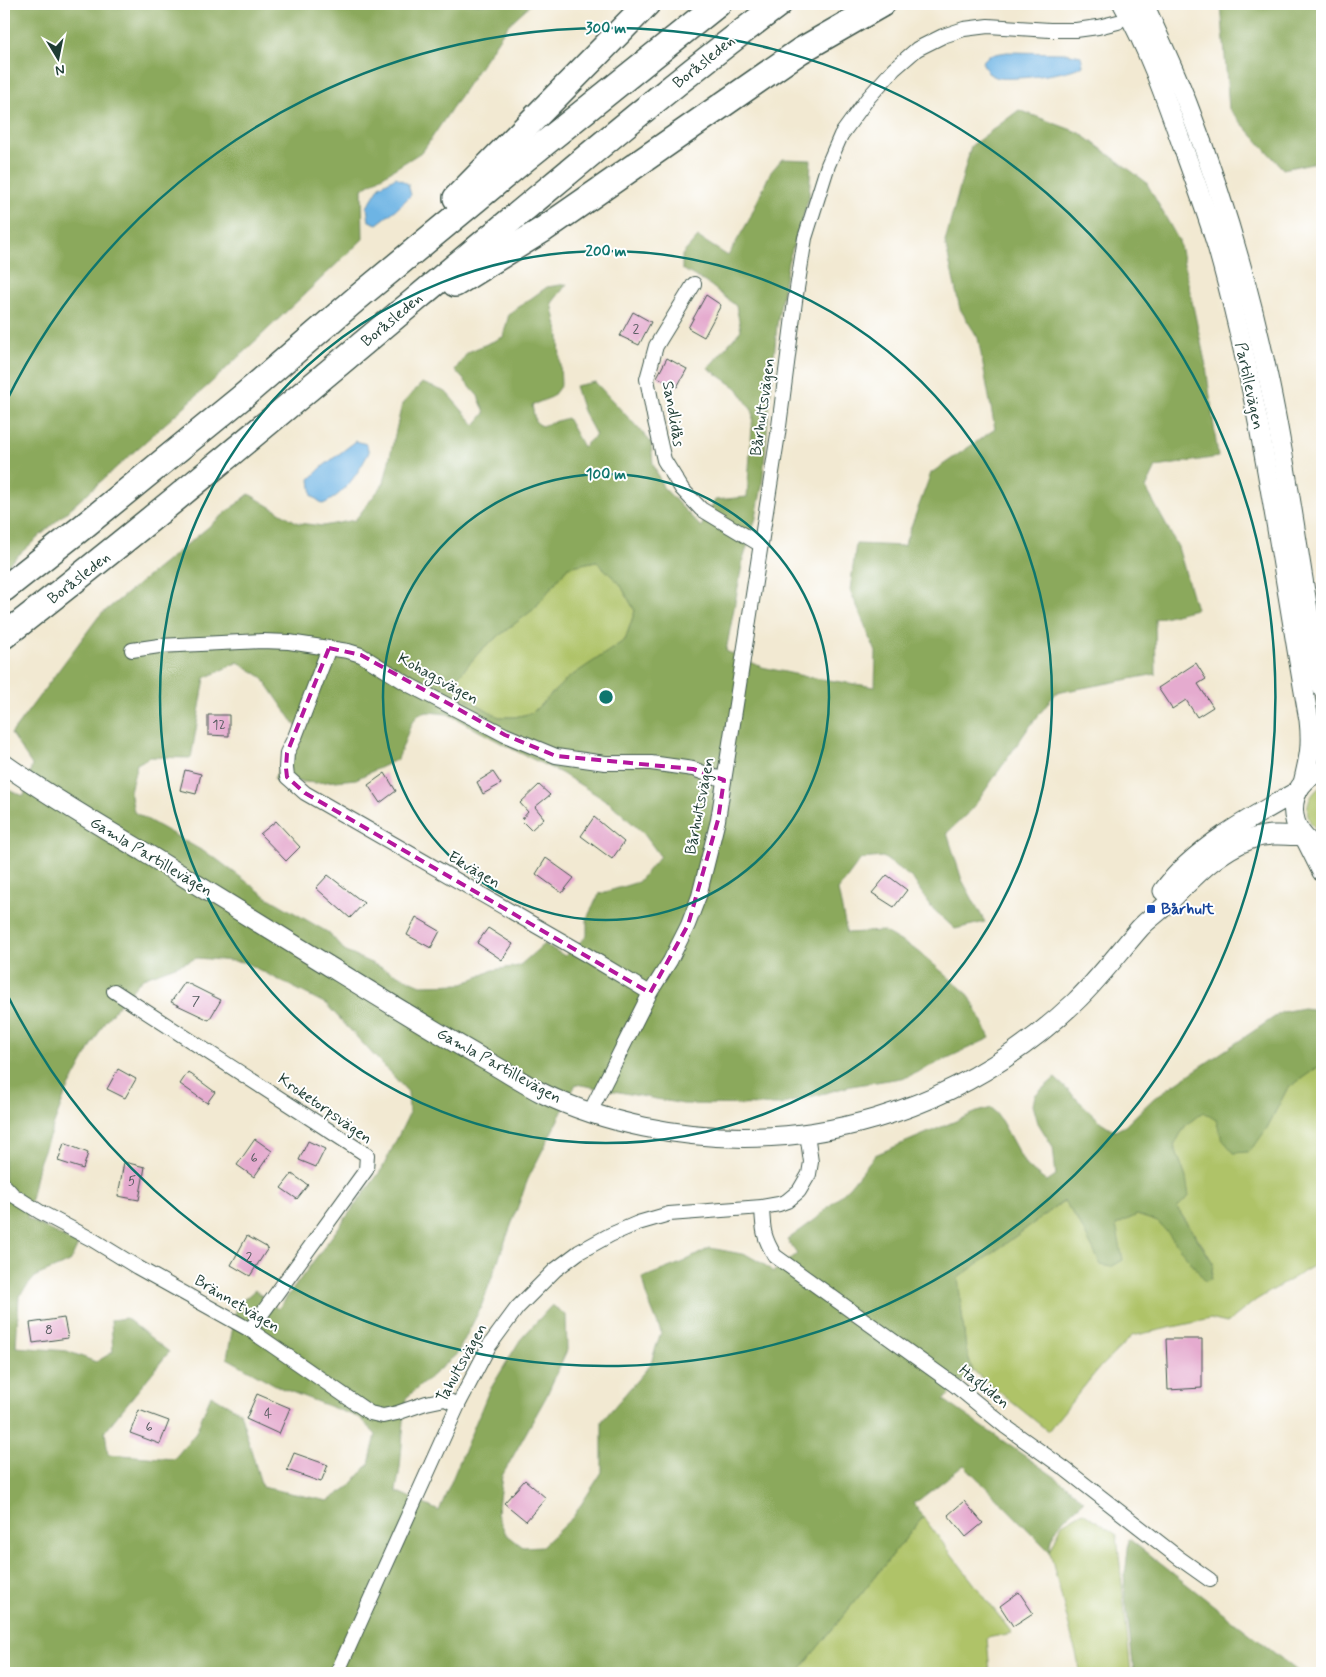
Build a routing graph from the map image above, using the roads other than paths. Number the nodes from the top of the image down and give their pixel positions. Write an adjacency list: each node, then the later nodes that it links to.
1 (647, 4): 8 (highway)
2 (718, 4): 8 (highway)
3 (779, 4): 9 (highway, Boråsleden)
4 (882, 4): 9 (highway)
5 (1144, 4): 15 (street, Partillevägen)
6 (1121, 13): 10 (street, Bårhultsvägen); 19 (street, Partillevägen)
7 (694, 284): 10 (street, Sandlidås)
8 (356, 299): 11 (highway)
9 (378, 331): 12 (highway, Boråsleden)
10 (761, 545): 18 (street, Bårhultsvägen)
11 (4, 589)
12 (4, 636)
13 (329, 648): 14 (street, Kohagsvägen); 18 (street, Kohagsvägen); 24 (street, Ekvägen)
14 (132, 650)
15 (1322, 688)
16 (4, 764): 25 (street, Gamla Partillevägen)
17 (1322, 771): 19 (street, Gamla Partillevägen)
18 (724, 780): 24 (street, Bårhultsvägen)
19 (1300, 787): 20 (street, Partillevägen); 22 (street, Gamla Partillevägen)
20 (1310, 842): 21 (street); 22 (street, Gamla Partillevägen)
21 (1322, 872)
22 (1143, 925): 26 (street, Gamla Partillevägen)
23 (114, 991): 29 (street, Kroketorpsvägen)
24 (650, 994): 25 (street)
25 (590, 1112): 26 (street, Gamla Partillevägen)
26 (807, 1133): 28 (street, Tahultsvägen)
27 (4, 1185): 29 (street, Brännetvägen)
28 (762, 1207): 30 (street, Tahultsvägen); 31 (street, Hagliden)
29 (250, 1330): 30 (street, Brännetvägen)
30 (458, 1405): 32 (street, Tahultsvägen)
31 (1210, 1580)
32 (337, 1673)

